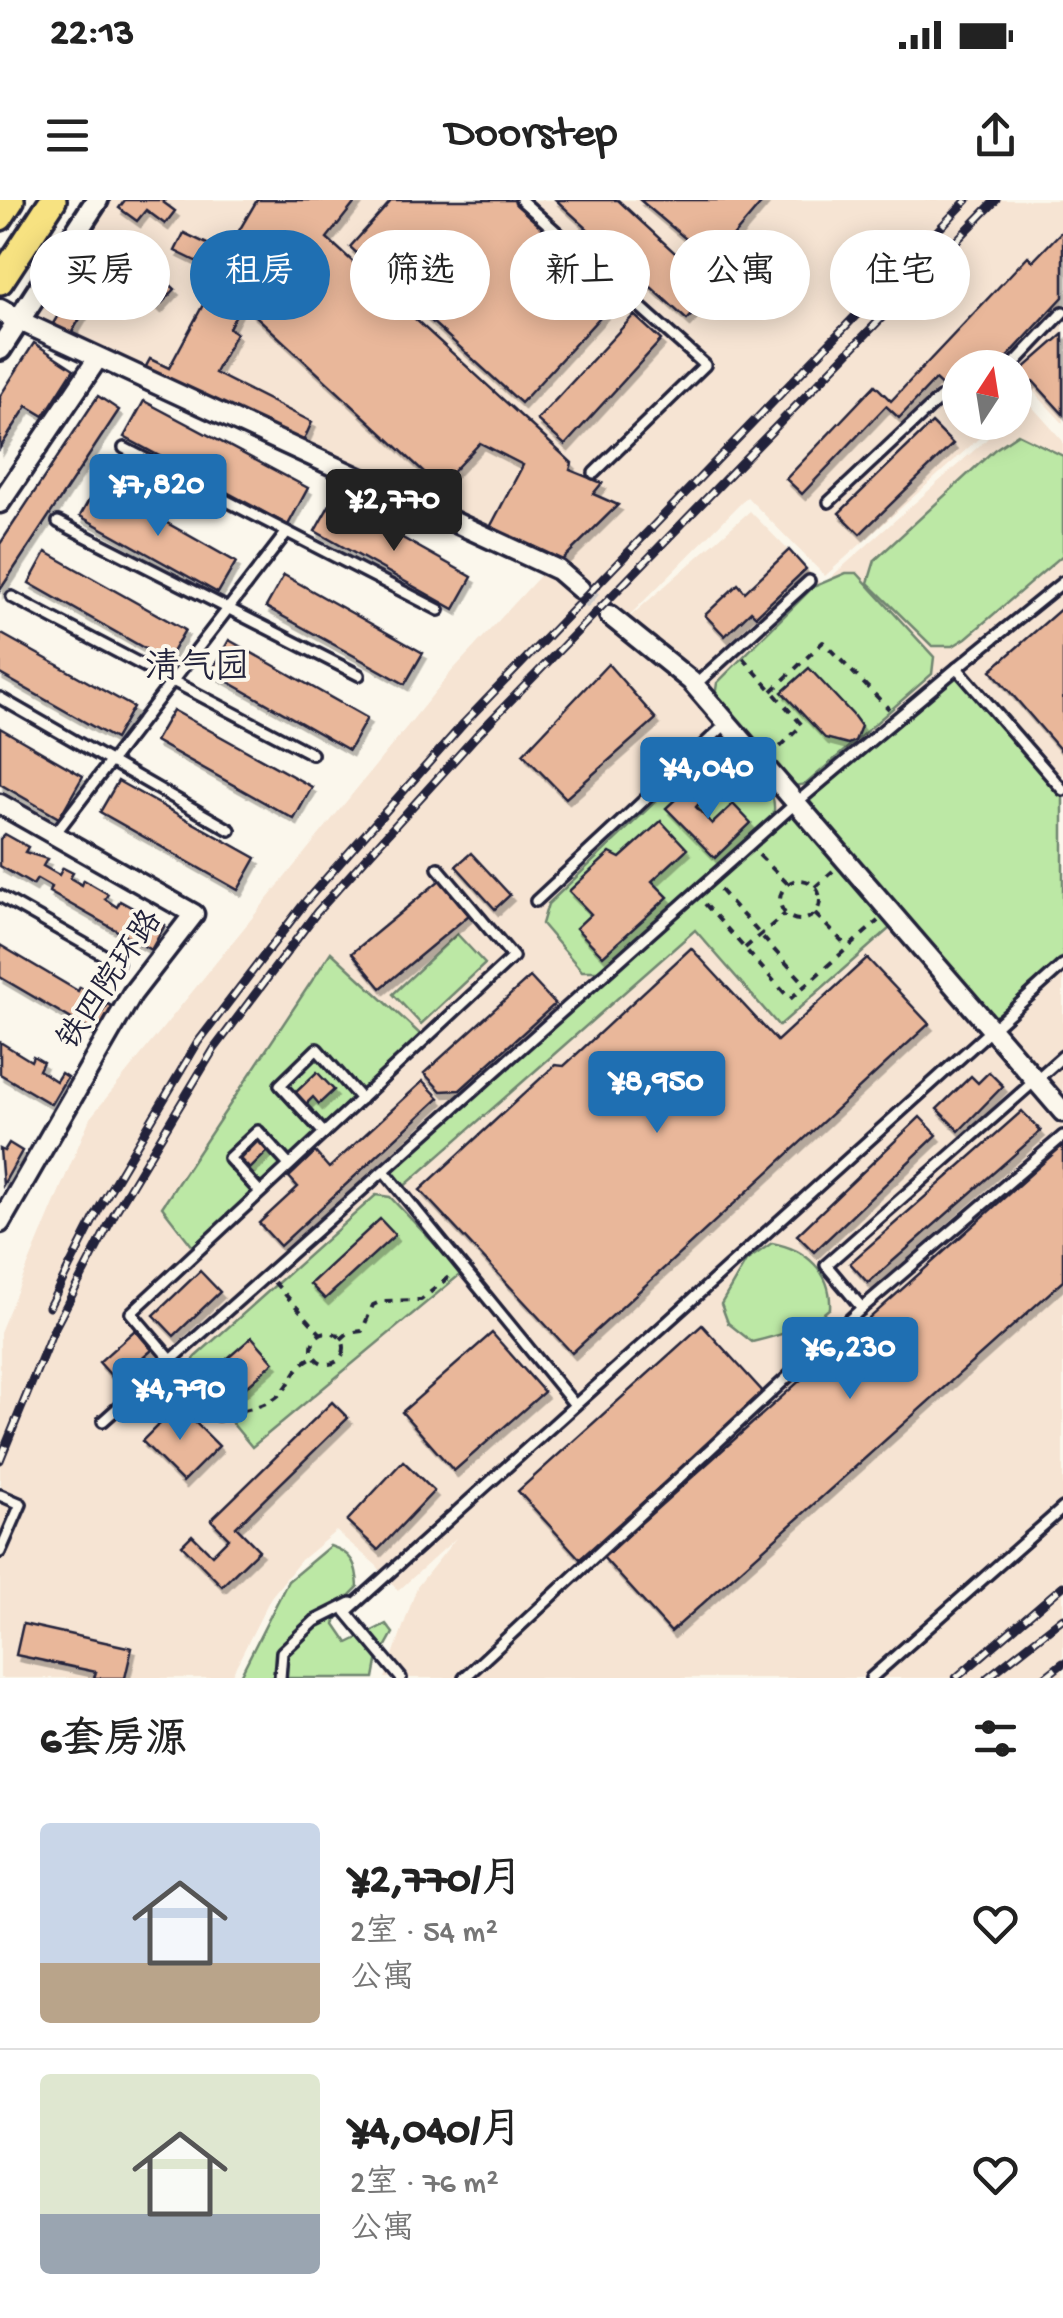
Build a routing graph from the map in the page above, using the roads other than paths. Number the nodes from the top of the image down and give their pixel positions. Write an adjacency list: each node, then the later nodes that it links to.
1 (11, 200): 5 (main road)
2 (54, 200): 6 (main road)
3 (97, 200): 8 (street)
4 (522, 200): 14 (lane)
5 (0, 217)
6 (0, 281)
7 (1063, 312): 10 (lane)
8 (9, 315): 9 (street); 11 (street)
9 (0, 349)
10 (1027, 350)
11 (98, 358): 16 (street); 21 (street)
12 (942, 400): 15 (lane)
13 (124, 448): 18 (lane)
14 (594, 473)
15 (829, 502)
16 (0, 504)
17 (58, 522): 23 (lane)
18 (287, 532): 23 (lane); 24 (lane)
19 (809, 581): 29 (lane)
20 (1063, 582): 26 (lane)
21 (580, 589)
22 (12, 597): 28 (lane)
23 (228, 609): 27 (lane); 28 (lane)
24 (439, 610)
25 (610, 614): 29 (street)
26 (957, 668): 34 (lane); 35 (lane)
27 (360, 675)
28 (172, 681): 32 (lane); 33 (lane)
29 (694, 686): 31 (street)
30 (0, 698): 33 (lane)
31 (726, 723): 35 (street); 41 (lane)
32 (312, 754)
33 (110, 761): 37 (lane); 38 (lane)
34 (1063, 790)
35 (796, 802): 44 (street); 52 (lane)
36 (0, 804): 38 (street, 铁四院环路)
37 (230, 830)
38 (54, 835): 54 (street, 铁四院环路)
39 (438, 868): 47 (lane)
40 (0, 896): 42 (lane)
41 (536, 901)
42 (118, 963)
43 (1063, 965): 44 (lane)
44 (992, 1030): 46 (street); 57 (lane)
45 (1063, 1056): 46 (lane)
46 (1036, 1081): 48 (street); 55 (lane)
47 (361, 1098): 49 (lane); 49 (lane)
48 (1063, 1112)
49 (324, 1133): 51 (lane)
50 (1063, 1136): 55 (lane)
51 (289, 1165): 53 (lane); 53 (lane)
52 (384, 1171): 56 (lane); 57 (lane)
53 (260, 1192): 56 (lane)
54 (0, 1223)
55 (862, 1308): 66 (lane)
56 (173, 1359): 58 (lane); 59 (lane)
57 (575, 1405): 63 (lane)
58 (218, 1415)
59 (103, 1421)
60 (0, 1496): 62 (lane)
61 (1063, 1508): 67 (lane)
62 (0, 1552)
63 (363, 1597): 64 (lane); 65 (lane)
64 (283, 1678)
65 (401, 1678)
66 (464, 1678)
67 (871, 1678)

